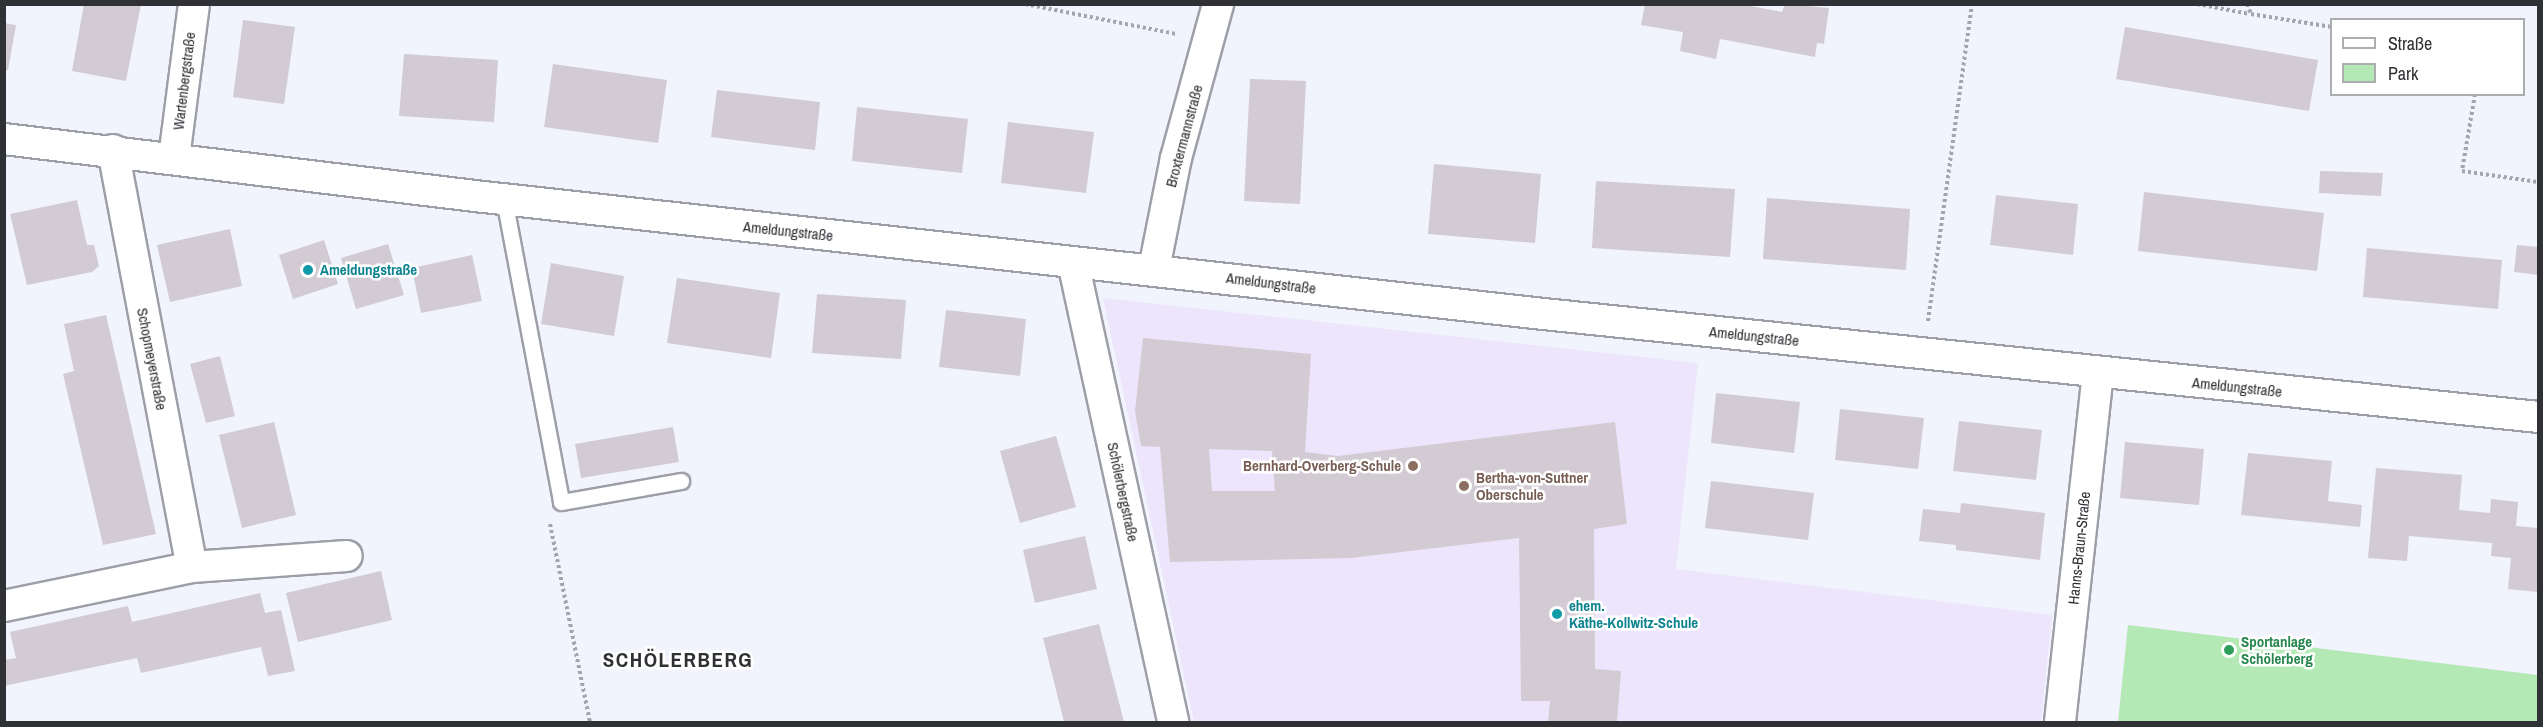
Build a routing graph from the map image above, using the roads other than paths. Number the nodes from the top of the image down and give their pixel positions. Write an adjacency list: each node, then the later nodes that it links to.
1 (194, 4): 5 (street, Wartenbergstraße)
2 (1218, 4): 8 (street, Broxtermannstraße)
3 (4, 139): 4 (street, Ameldungstraße)
4 (113, 150): 5 (street, Ameldungstraße); 13 (street, Schopmeyerstraße)
5 (174, 158): 6 (street, Ameldungstraße)
6 (504, 199): 7 (street, Ameldungstraße); 11 (lane)
7 (1073, 262): 8 (street, Ameldungstraße); 15 (street, Schölerbergstraße)
8 (1154, 269): 9 (street, Ameldungstraße)
9 (2098, 374): 10 (street, Ameldungstraße); 16 (street, Hanns-Braun-Straße)
10 (2538, 417)
11 (681, 481)
12 (347, 556): 13 (street)
13 (192, 567): 14 (street)
14 (4, 606)
15 (1173, 723)
16 (2060, 723)

